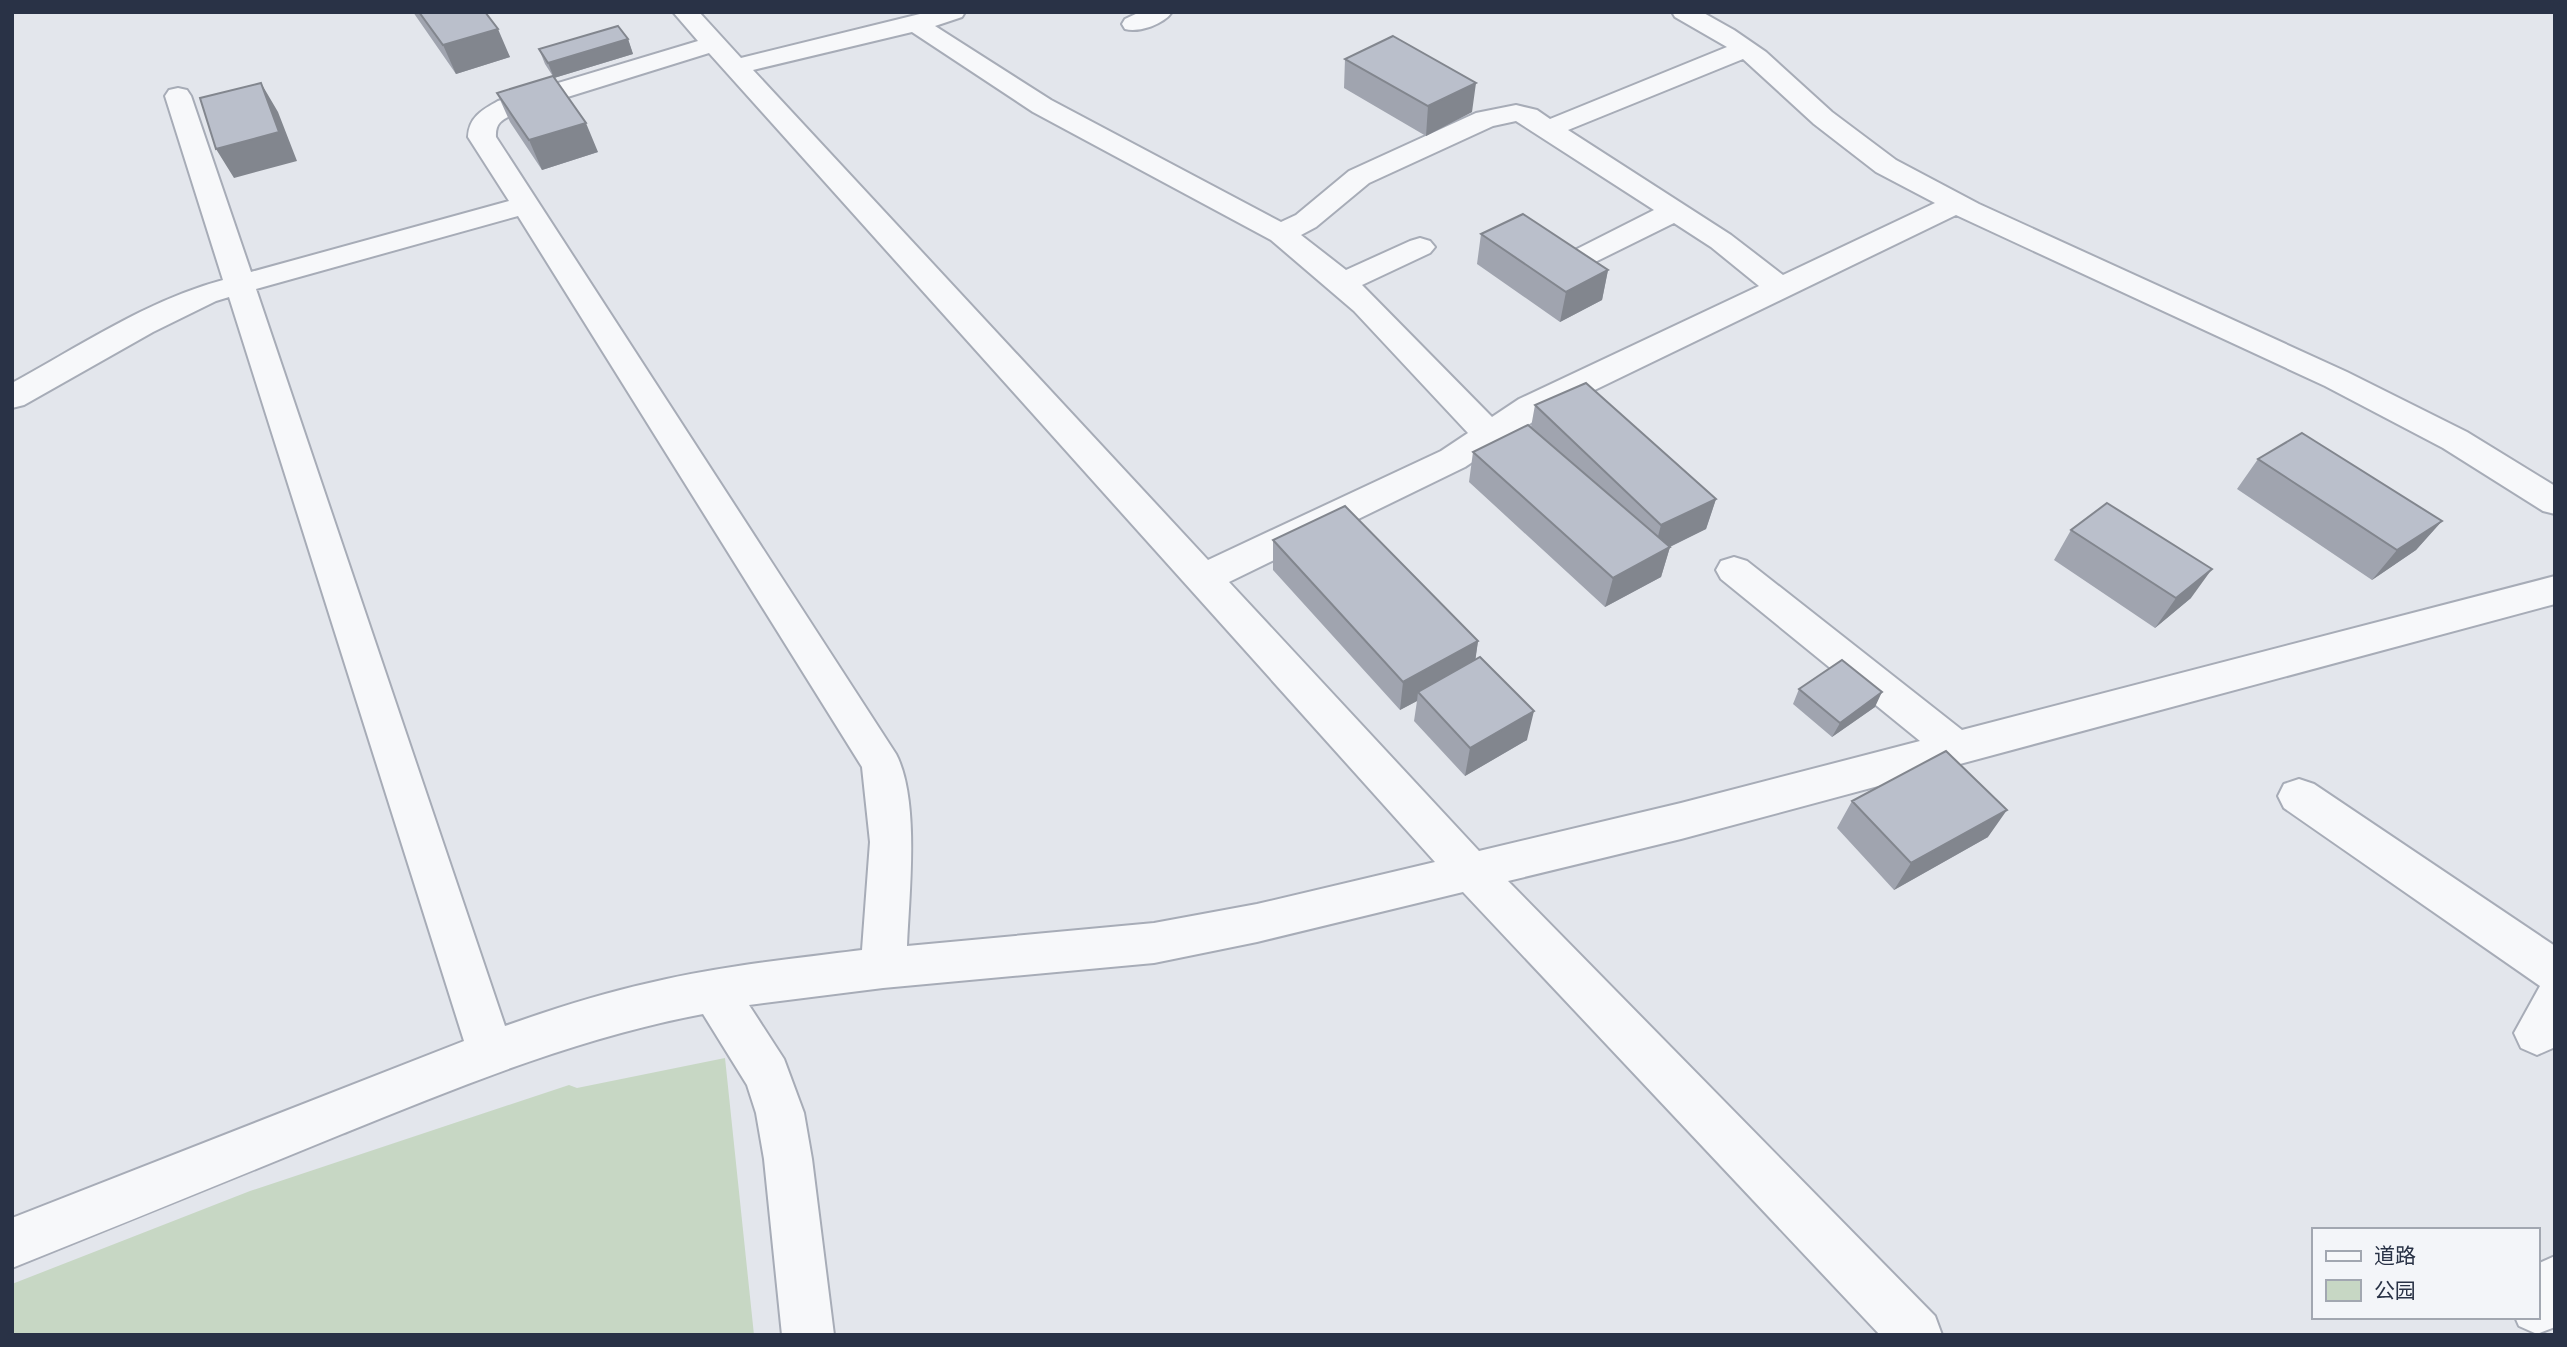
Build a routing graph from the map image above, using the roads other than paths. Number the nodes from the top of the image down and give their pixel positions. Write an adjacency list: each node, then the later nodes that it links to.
1 (685, 12): 8 (street)
2 (953, 12): 5 (street)
3 (1160, 12): 6 (street)
4 (1684, 12): 7 (street)
5 (916, 24): 8 (street); 14 (street)
6 (1134, 24)
7 (1745, 49): 10 (street); 11 (street)
8 (724, 56): 12 (street); 24 (street)
9 (178, 96): 18 (street)
10 (1548, 130): 13 (street); 14 (street)
11 (1956, 204): 19 (street); 22 (street)
12 (527, 205): 18 (street); 29 (street)
13 (1675, 211): 16 (street); 19 (street)
14 (1281, 234): 17 (street)
15 (1420, 247): 17 (street)
16 (1579, 259)
17 (1343, 283): 21 (street)
18 (240, 284): 20 (street); 32 (street)
19 (1780, 288): 21 (street)
20 (12, 397)
21 (1490, 436): 24 (street)
22 (2555, 502)
23 (1734, 570): 26 (street)
24 (1202, 579): 28 (street)
25 (2555, 590): 26 (street)
26 (1956, 748): 28 (street)
27 (2299, 796): 30 (street)
28 (1472, 873): 29 (street); 38 (street)
29 (883, 968): 31 (street)
30 (2555, 971)
31 (714, 991): 32 (street); 37 (street)
32 (491, 1053): 33 (street)
33 (12, 1243)
34 (2555, 1282): 35 (street)
35 (2539, 1305)
36 (2530, 1319): 39 (street)
37 (807, 1335)
38 (1916, 1335)
39 (2519, 1335)

